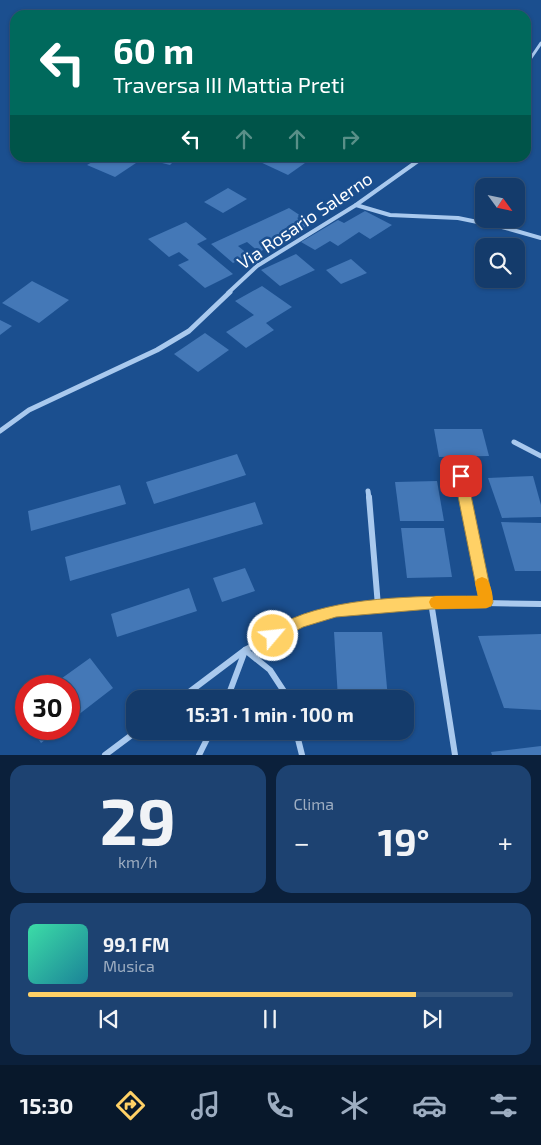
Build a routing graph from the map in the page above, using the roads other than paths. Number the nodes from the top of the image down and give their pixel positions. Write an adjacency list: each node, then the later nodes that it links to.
1 (541, 43): 2 (street)
2 (531, 58)
3 (416, 162): 4 (street, Via Rosario Salerno)
4 (356, 205): 5 (street); 6 (street, Via Rosario Salerno)
5 (541, 238)
6 (0, 431)
7 (514, 442): 8 (street)
8 (541, 456)
9 (461, 476): 12 (street)
10 (368, 491): 14 (street)
11 (431, 602): 12 (street); 14 (street); 25 (street)
12 (486, 602): 13 (street)
13 (541, 604)
14 (378, 606): 15 (street)
15 (245, 650): 16 (street); 17 (street); 18 (street)
16 (192, 690)
17 (230, 690)
18 (284, 690)
19 (126, 739): 22 (street)
20 (206, 740): 23 (street)
21 (298, 740): 24 (street)
22 (105, 755)
23 (199, 755)
24 (302, 755)
25 (455, 755)

